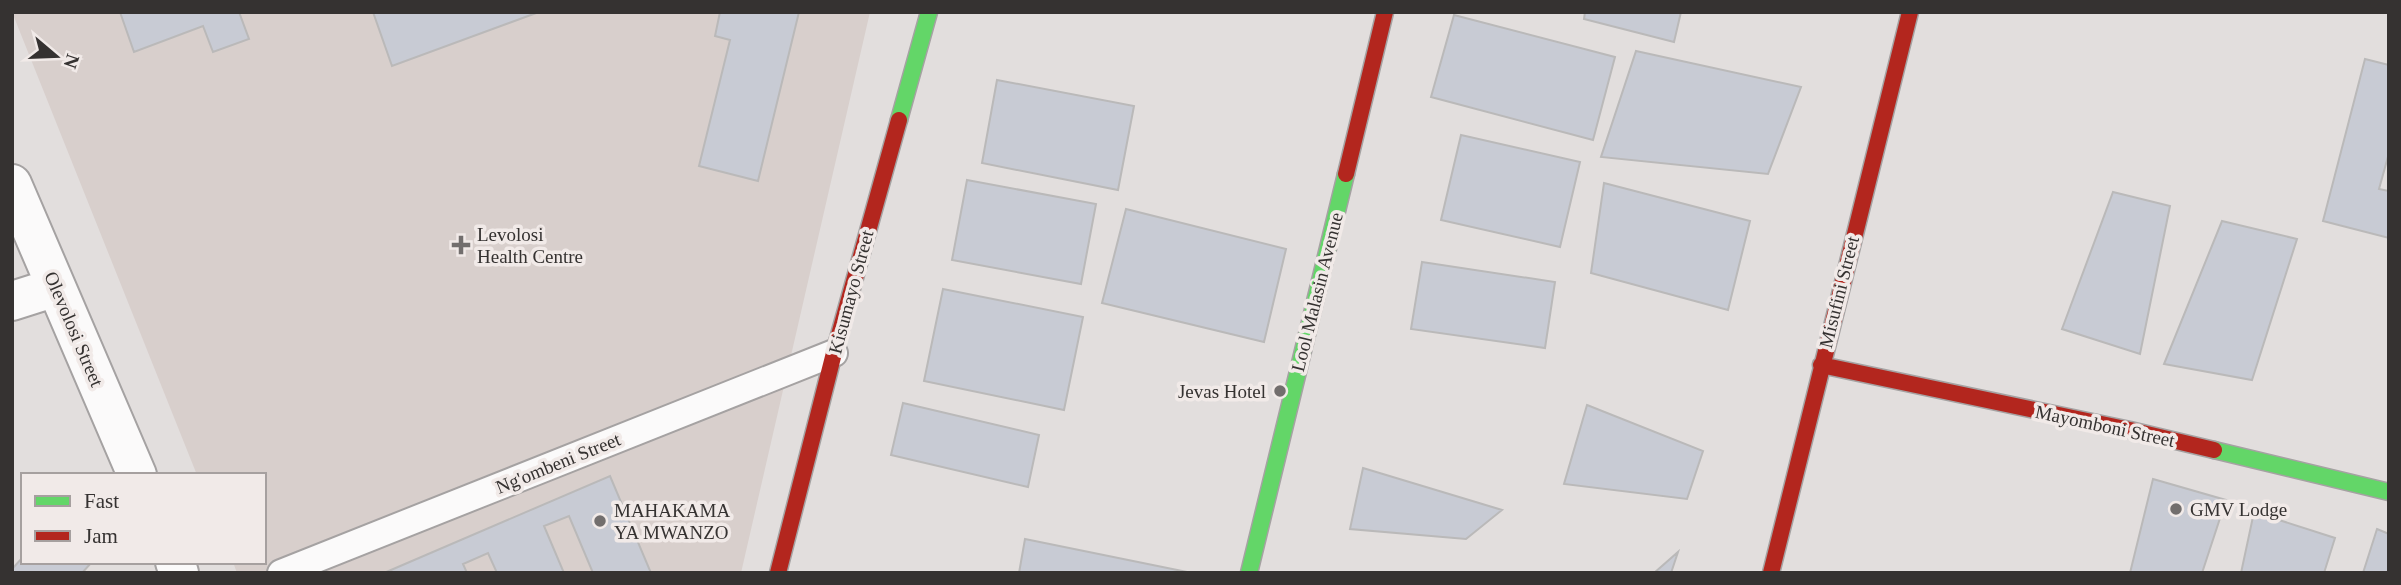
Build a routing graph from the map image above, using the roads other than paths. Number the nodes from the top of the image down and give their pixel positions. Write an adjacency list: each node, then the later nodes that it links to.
1 (929, 12): 7 (street, Kisumayo Street)
2 (1385, 12): 13 (street, Lool Malasin Avenue)
3 (1910, 12): 8 (street, Misufini Street)
4 (12, 184): 5 (street, Olevolosi Street)
5 (56, 287): 6 (street); 9 (street, Olevolosi Street)
6 (12, 301)
7 (834, 353): 11 (lane, Ng'ombeni Street); 12 (street, Kisumayo Street)
8 (1821, 365): 10 (street, Mayomboni Street); 14 (street, Misufini Street)
9 (136, 473)
10 (2389, 492)
11 (281, 573)
12 (778, 573)
13 (1249, 573)
14 (1770, 573)

